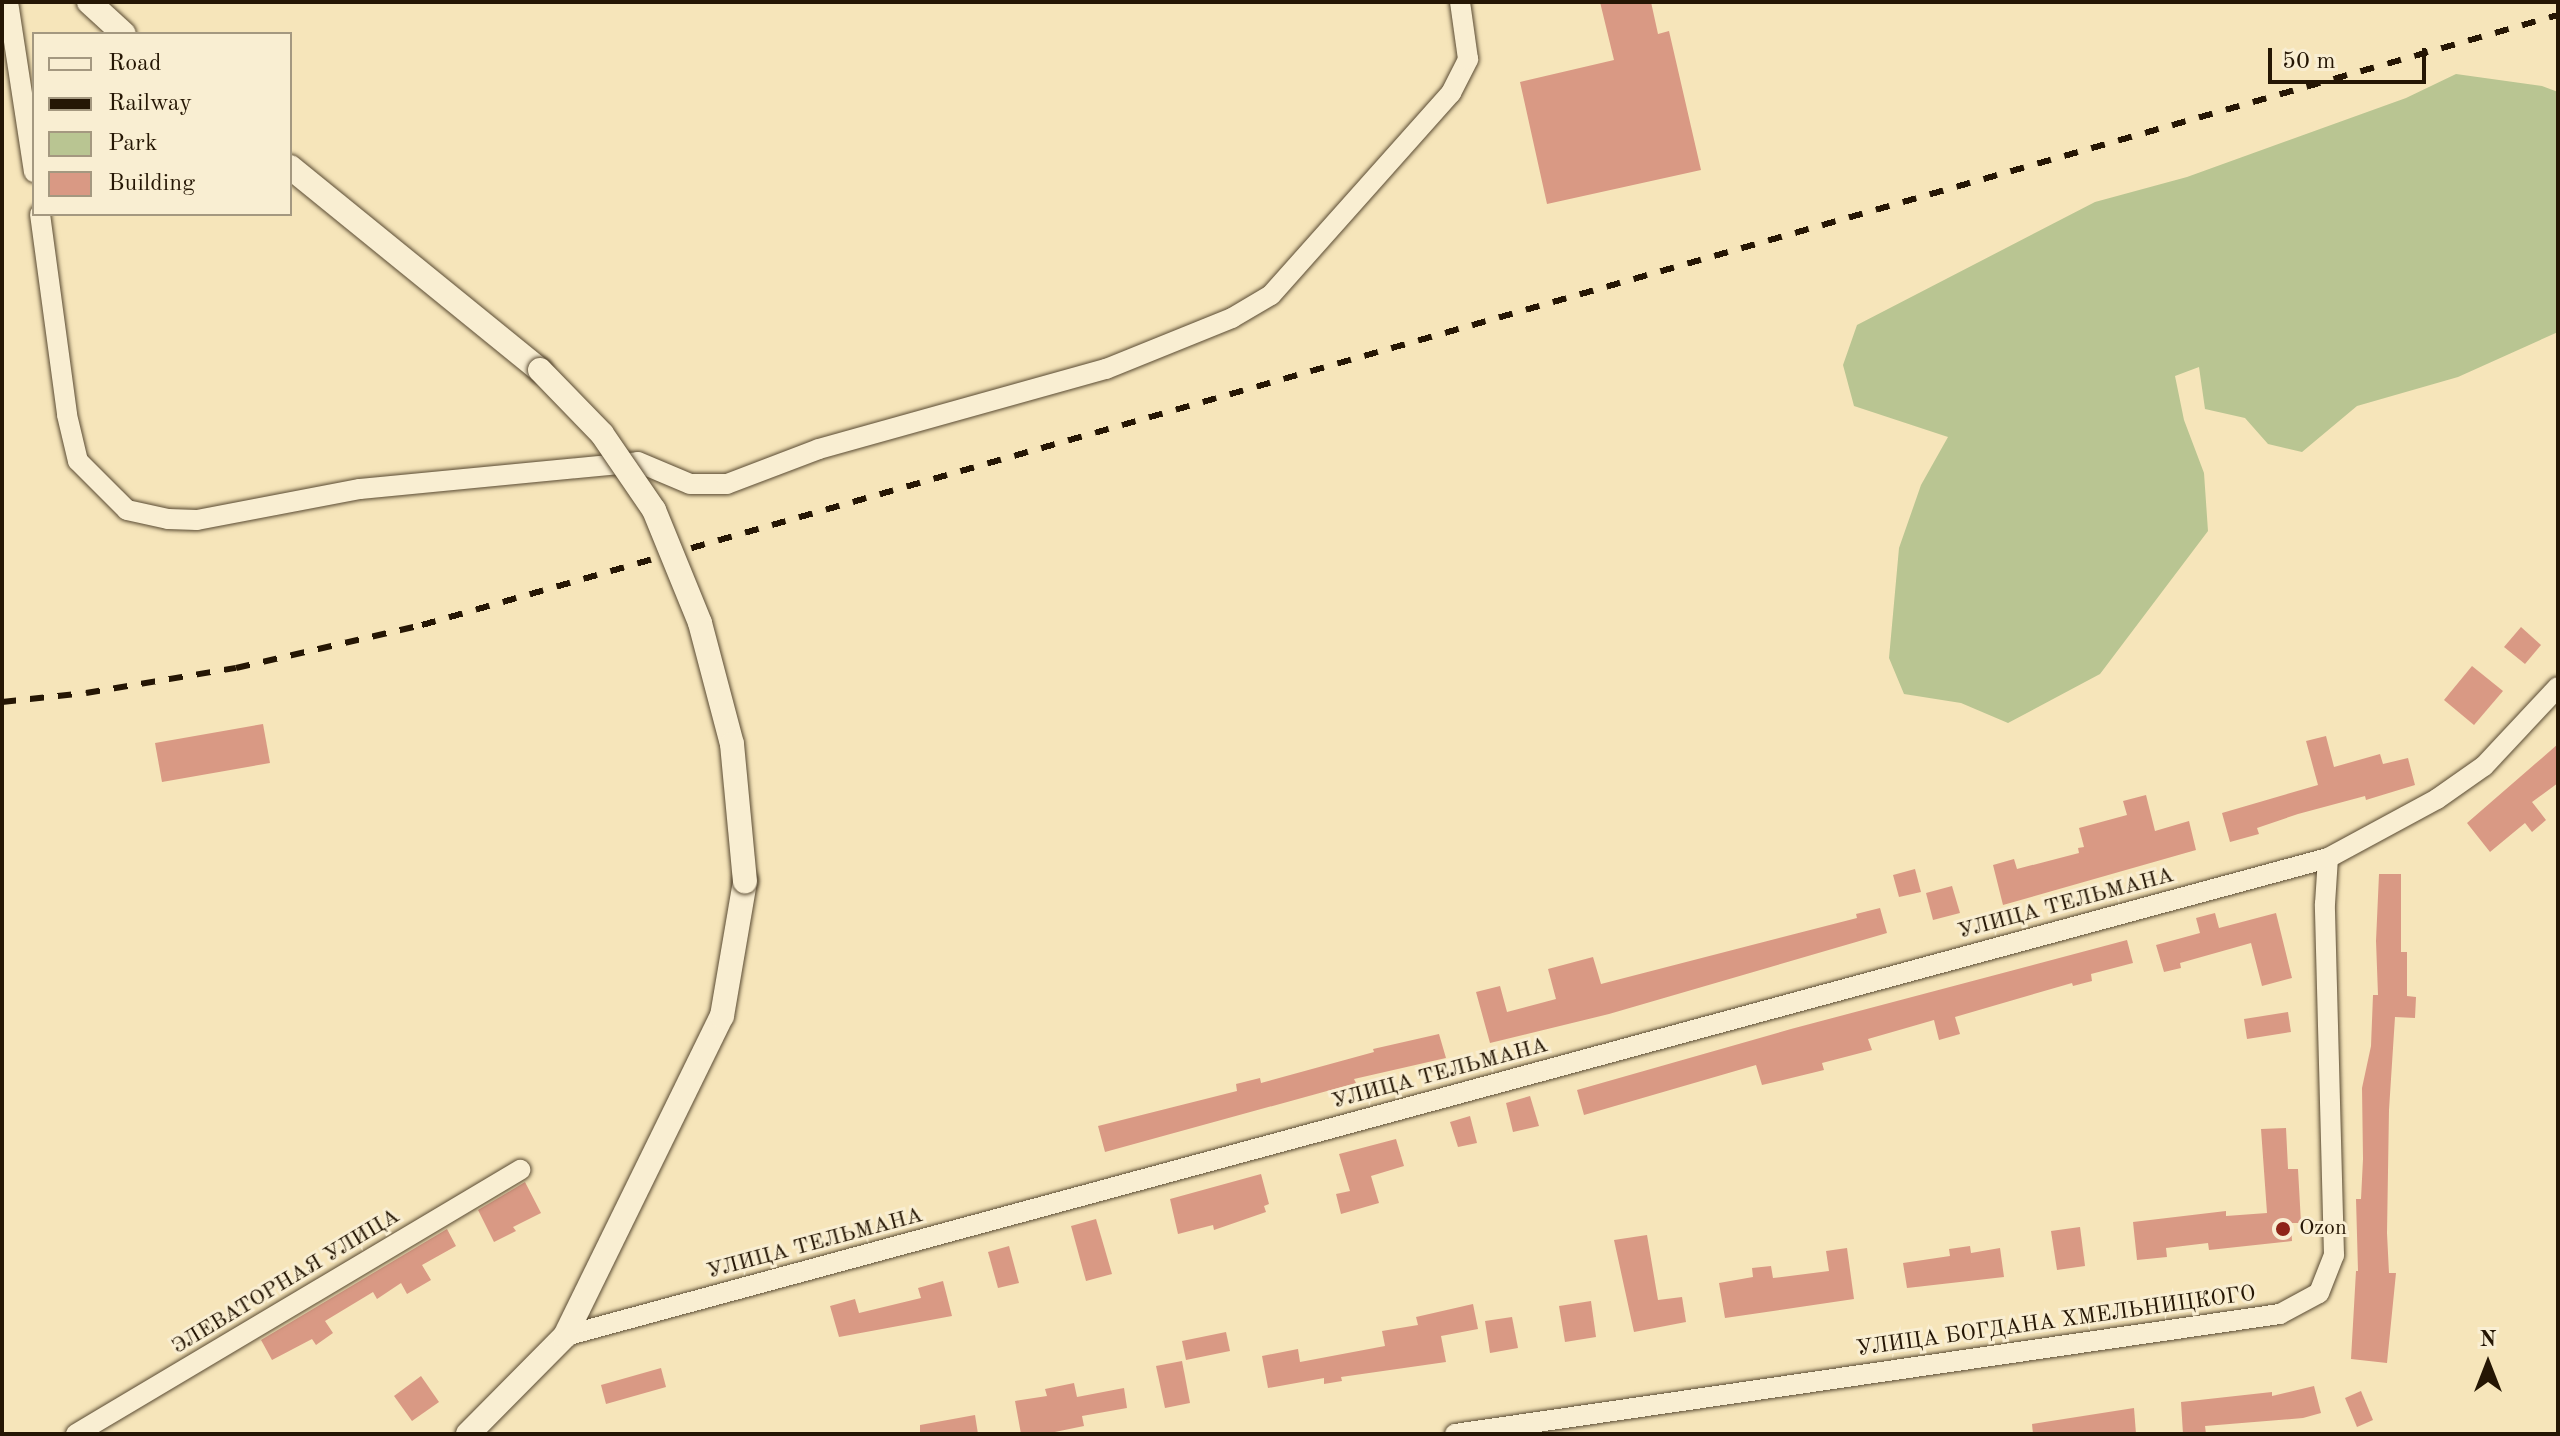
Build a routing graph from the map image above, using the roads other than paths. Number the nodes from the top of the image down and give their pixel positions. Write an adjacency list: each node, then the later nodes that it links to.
1 (8, 2): 5 (street)
2 (89, 2): 4 (street)
3 (1460, 2): 7 (street)
4 (122, 32)
5 (32, 159)
6 (292, 169): 11 (street, bridge)
7 (40, 216)
8 (2558, 687): 9 (street)
9 (2328, 858): 11 (street, УЛИЦА ТЕЛЬМАНА); 14 (street, УЛИЦА БОГДАНА ХМЕЛЬНИЦКОГО)
10 (520, 1170): 12 (street, ЭЛЕВАТОРНАЯ УЛИЦА)
11 (565, 1336): 13 (street)
12 (76, 1434)
13 (468, 1434)
14 (1455, 1434)

